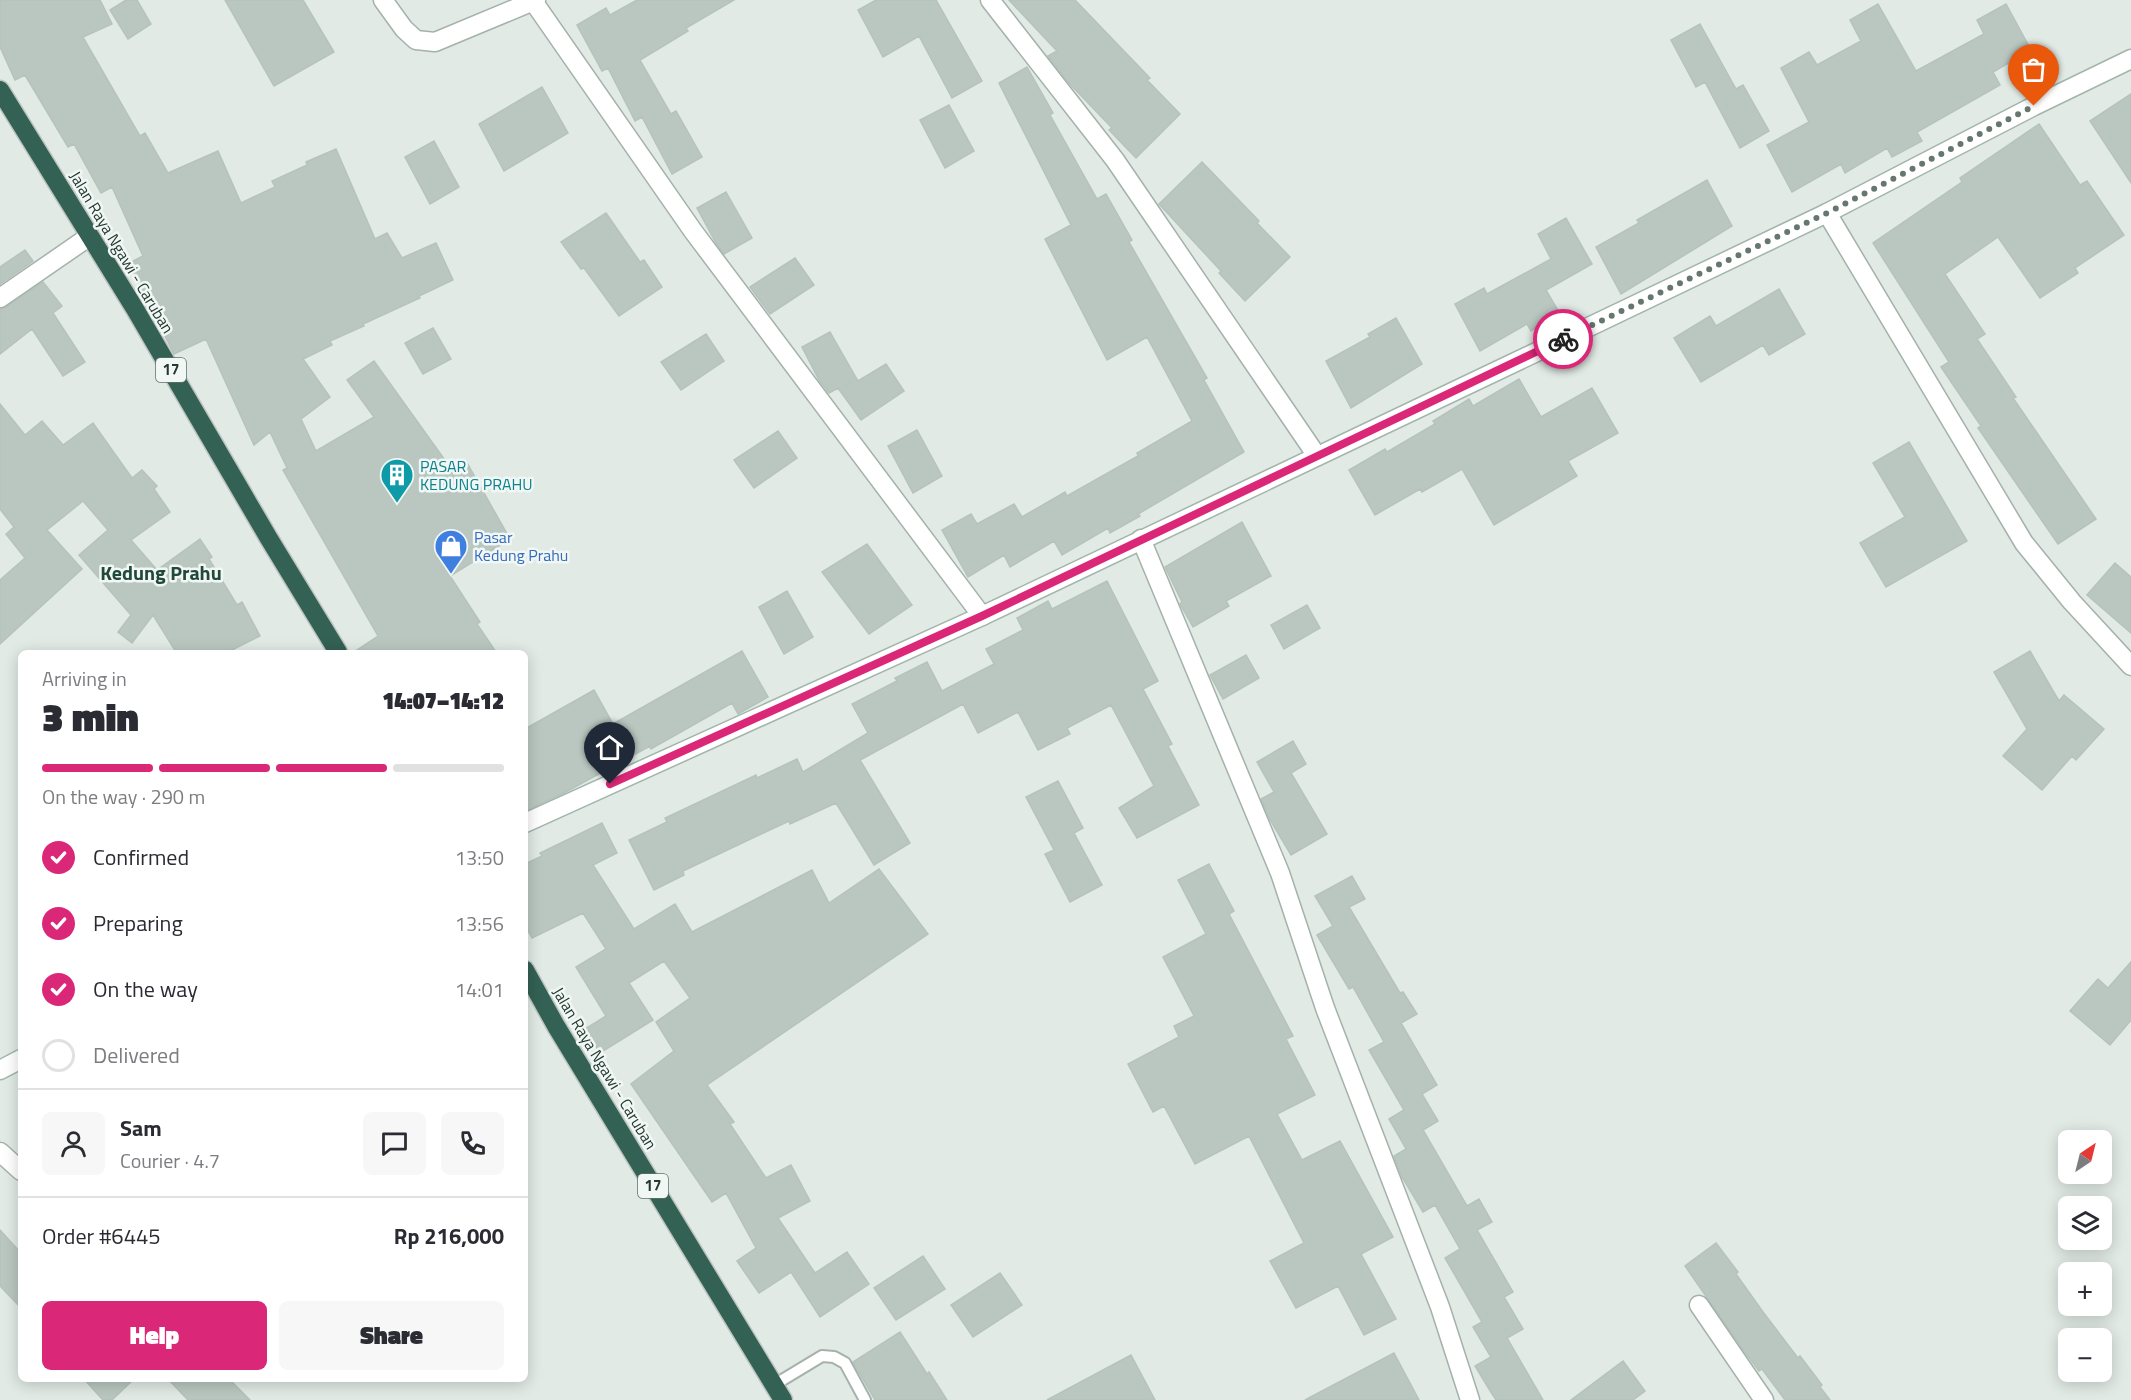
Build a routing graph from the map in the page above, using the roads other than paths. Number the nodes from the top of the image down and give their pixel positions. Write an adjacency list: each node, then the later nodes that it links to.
1 (383, 0): 3 (street)
2 (990, 0): 9 (street)
3 (535, 1): 11 (street)
4 (2131, 59): 6 (street)
5 (0, 90): 7 (highway, Jalan Raya Ngawi - Caruban / 17)
6 (1827, 213): 9 (street); 13 (street)
7 (90, 236): 8 (street); 12 (highway, Jalan Raya Ngawi - Caruban / 17)
8 (0, 298)
9 (1317, 456): 10 (street)
10 (1142, 539): 11 (street); 23 (street)
11 (982, 616): 14 (street)
12 (337, 650)
13 (2131, 666)
14 (528, 823)
15 (528, 975): 21 (highway, Jalan Raya Ngawi - Caruban / 17)
16 (18, 1061): 17 (street)
17 (0, 1070)
18 (0, 1152): 19 (street)
19 (18, 1168)
20 (1699, 1305): 24 (street)
21 (778, 1392): 22 (lane)
22 (865, 1400)
23 (1470, 1400)
24 (1764, 1400)

